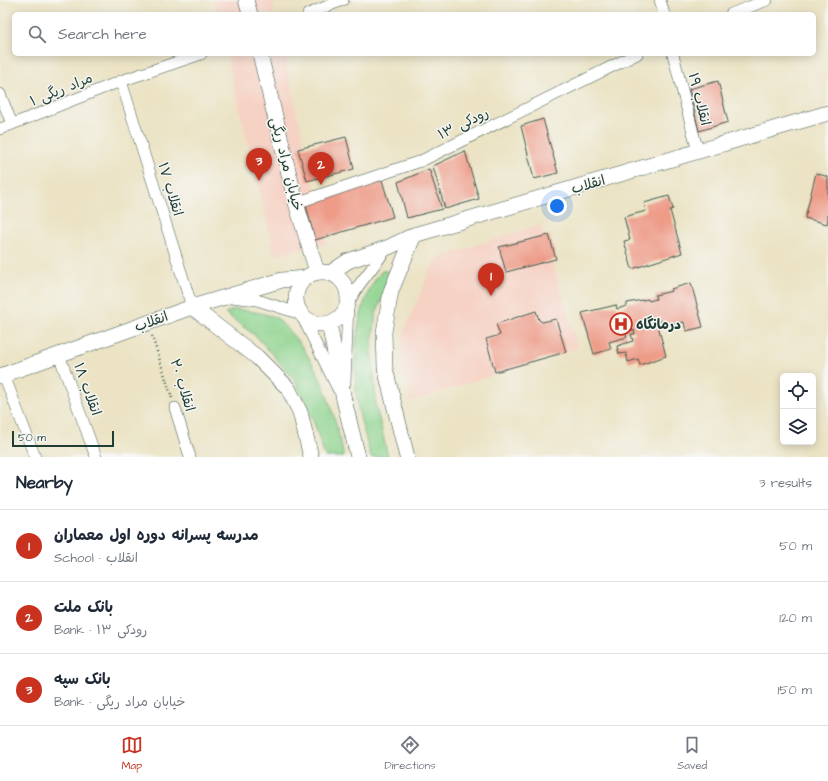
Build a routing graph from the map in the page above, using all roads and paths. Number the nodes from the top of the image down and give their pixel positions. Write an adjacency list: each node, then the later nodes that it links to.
1 (246, 0): 5 (street)
2 (342, 0): 6 (street)
3 (660, 0): 7 (street)
4 (767, 0): 8 (street)
5 (249, 12)
6 (313, 12)
7 (663, 12)
8 (736, 12)
9 (195, 56): 13 (street, مراد ریگی ۱)
10 (260, 56): 19 (street, خیابان مراد ریگی)
11 (633, 56): 19 (street, رودکی ۱۳)
12 (674, 56): 18 (street, انقلاب ۱۹)
13 (121, 81): 16 (street, مراد ریگی ۱); 25 (street, انقلاب ۱۷)
14 (0, 94): 16 (street)
15 (828, 113): 18 (street, انقلاب)
16 (12, 124): 17 (street, مراد ریگی ۱)
17 (0, 129)
18 (698, 152): 20 (street, انقلاب)
19 (296, 203): 22 (street, خیابان مراد ریگی)
20 (414, 235): 21 (street, انقلاب); 38 (street)
21 (388, 247): 22 (street, انقلاب); 24 (street)
22 (318, 274): 23 (street, انقلاب); 24 (street); 26 (street)
23 (226, 297): 25 (street, انقلاب); 26 (street)
24 (348, 303): 28 (street); 31 (street)
25 (192, 307): 27 (street, انقلاب); 36 (street)
26 (301, 314): 28 (street); 31 (street)
27 (148, 322): 29 (street, انقلاب); 32 (path, انقلاب ۲۰)
28 (329, 324): 31 (street)
29 (59, 355): 30 (street, انقلاب); 34 (street, انقلاب ۱۸)
30 (2, 375): 33 (street)
31 (344, 400): 37 (street)
32 (175, 408): 35 (street, انقلاب ۲۰)
33 (35, 457)
34 (96, 457)
35 (190, 457)
36 (311, 457)
37 (358, 457)
38 (407, 457)

